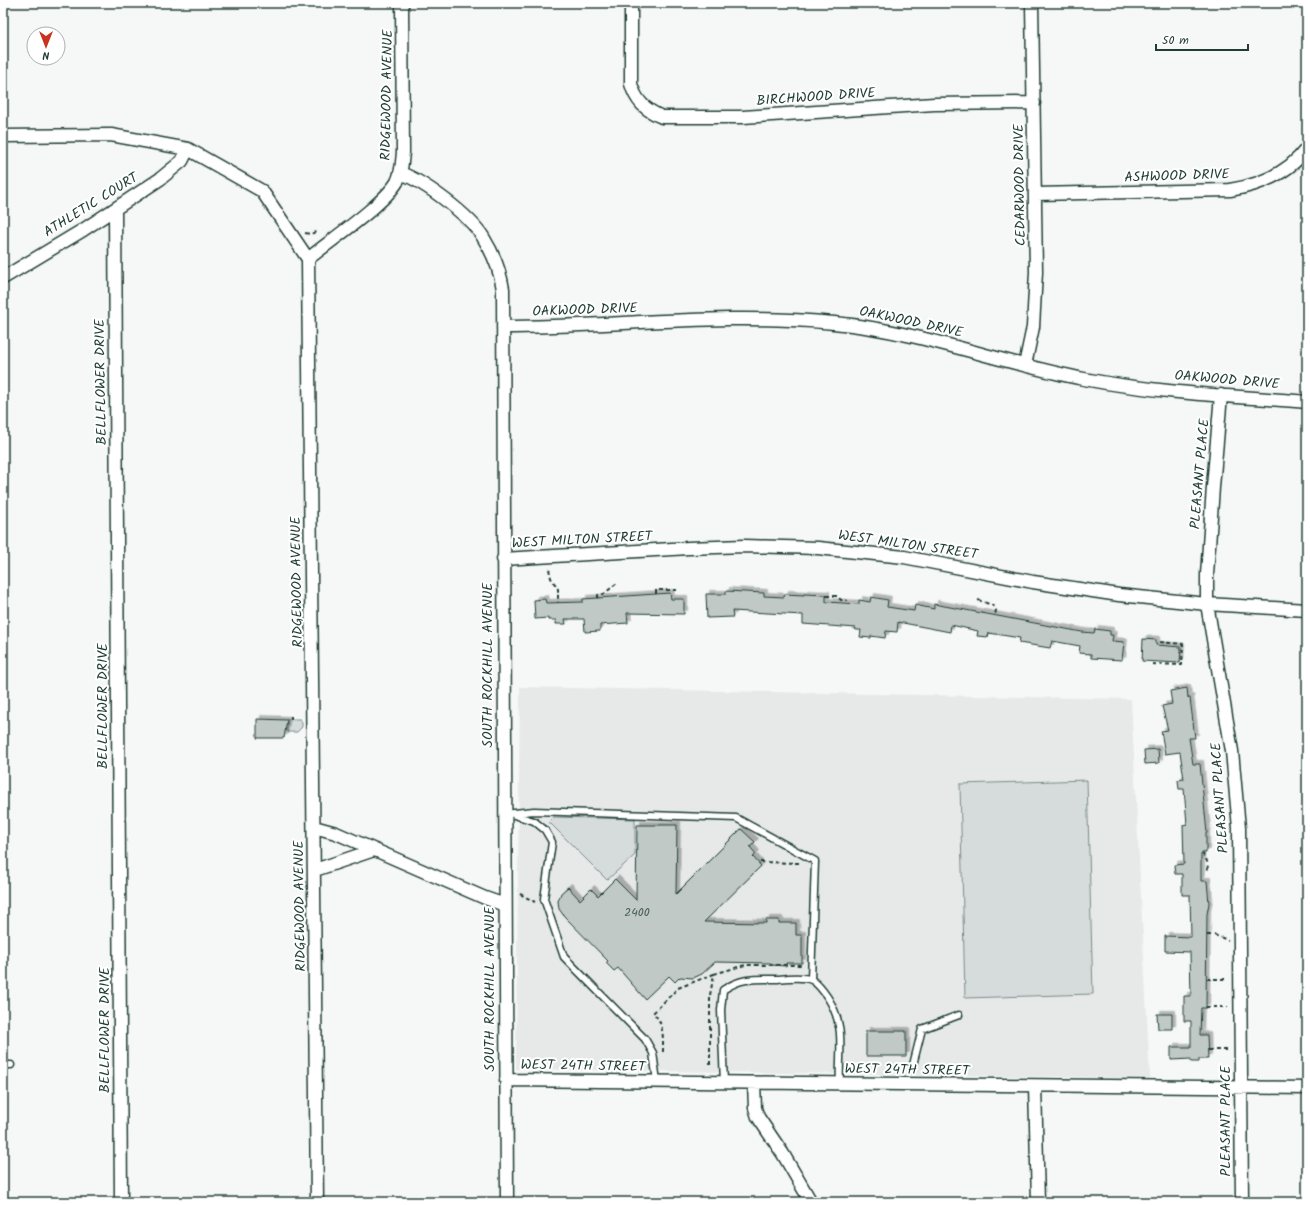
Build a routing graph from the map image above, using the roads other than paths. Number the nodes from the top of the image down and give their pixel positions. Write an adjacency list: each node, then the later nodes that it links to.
1 (402, 3): 8 (street, RIDGEWOOD AVENUE)
2 (631, 3): 4 (street, BIRCHWOOD DRIVE)
3 (1032, 3): 4 (street, CEDARWOOD DRIVE)
4 (1034, 103): 9 (street, CEDARWOOD DRIVE)
5 (3, 136): 7 (street)
6 (1307, 148): 9 (street, ASHWOOD DRIVE)
7 (188, 149): 10 (street, ATHLETIC COURT); 11 (street)
8 (400, 173): 11 (street, RIDGEWOOD AVENUE); 13 (street, SOUTH ROCKHILL AVENUE)
9 (1035, 194): 14 (street, CEDARWOOD DRIVE)
10 (115, 209): 12 (street, ATHLETIC COURT); 38 (street, BELLFLOWER DRIVE)
11 (308, 259): 21 (street, RIDGEWOOD AVENUE)
12 (3, 278)
13 (504, 327): 14 (street, OAKWOOD DRIVE); 17 (street, SOUTH ROCKHILL AVENUE)
14 (1025, 365): 15 (street, OAKWOOD DRIVE)
15 (1221, 395): 16 (street, OAKWOOD DRIVE); 18 (street, PLEASANT PLACE)
16 (1307, 402)
17 (503, 559): 18 (street, WEST MILTON STREET); 20 (street, SOUTH ROCKHILL AVENUE)
18 (1207, 604): 19 (street, WEST MILTON STREET); 36 (street, PLEASANT PLACE)
19 (1307, 610)
20 (504, 814): 24 (street, SOUTH ROCKHILL AVENUE); 25 (lane); 31 (lane)
21 (314, 827): 22 (street); 23 (street, RIDGEWOOD AVENUE)
22 (374, 850): 23 (street); 24 (street)
23 (315, 870): 39 (street, RIDGEWOOD AVENUE)
24 (505, 905): 30 (street, SOUTH ROCKHILL AVENUE)
25 (811, 980): 32 (lane); 34 (lane)
26 (959, 1015): 29 (lane)
27 (3, 1065): 28 (lane)
28 (11, 1065)
29 (912, 1069)
30 (506, 1080): 31 (street, WEST 24TH STREET); 40 (street, SOUTH ROCKHILL AVENUE)
31 (657, 1081): 32 (street, WEST 24TH STREET)
32 (724, 1083): 33 (street, WEST 24TH STREET)
33 (754, 1083): 34 (street, WEST 24TH STREET); 41 (street)
34 (840, 1084): 35 (street, WEST 24TH STREET)
35 (1035, 1086): 36 (street, WEST 24TH STREET); 42 (street)
36 (1241, 1088): 37 (street, WEST 24TH STREET); 43 (street, PLEASANT PLACE)
37 (1307, 1088)
38 (121, 1202)
39 (317, 1202)
40 (507, 1202)
41 (811, 1202)
42 (1038, 1202)
43 (1242, 1202)

